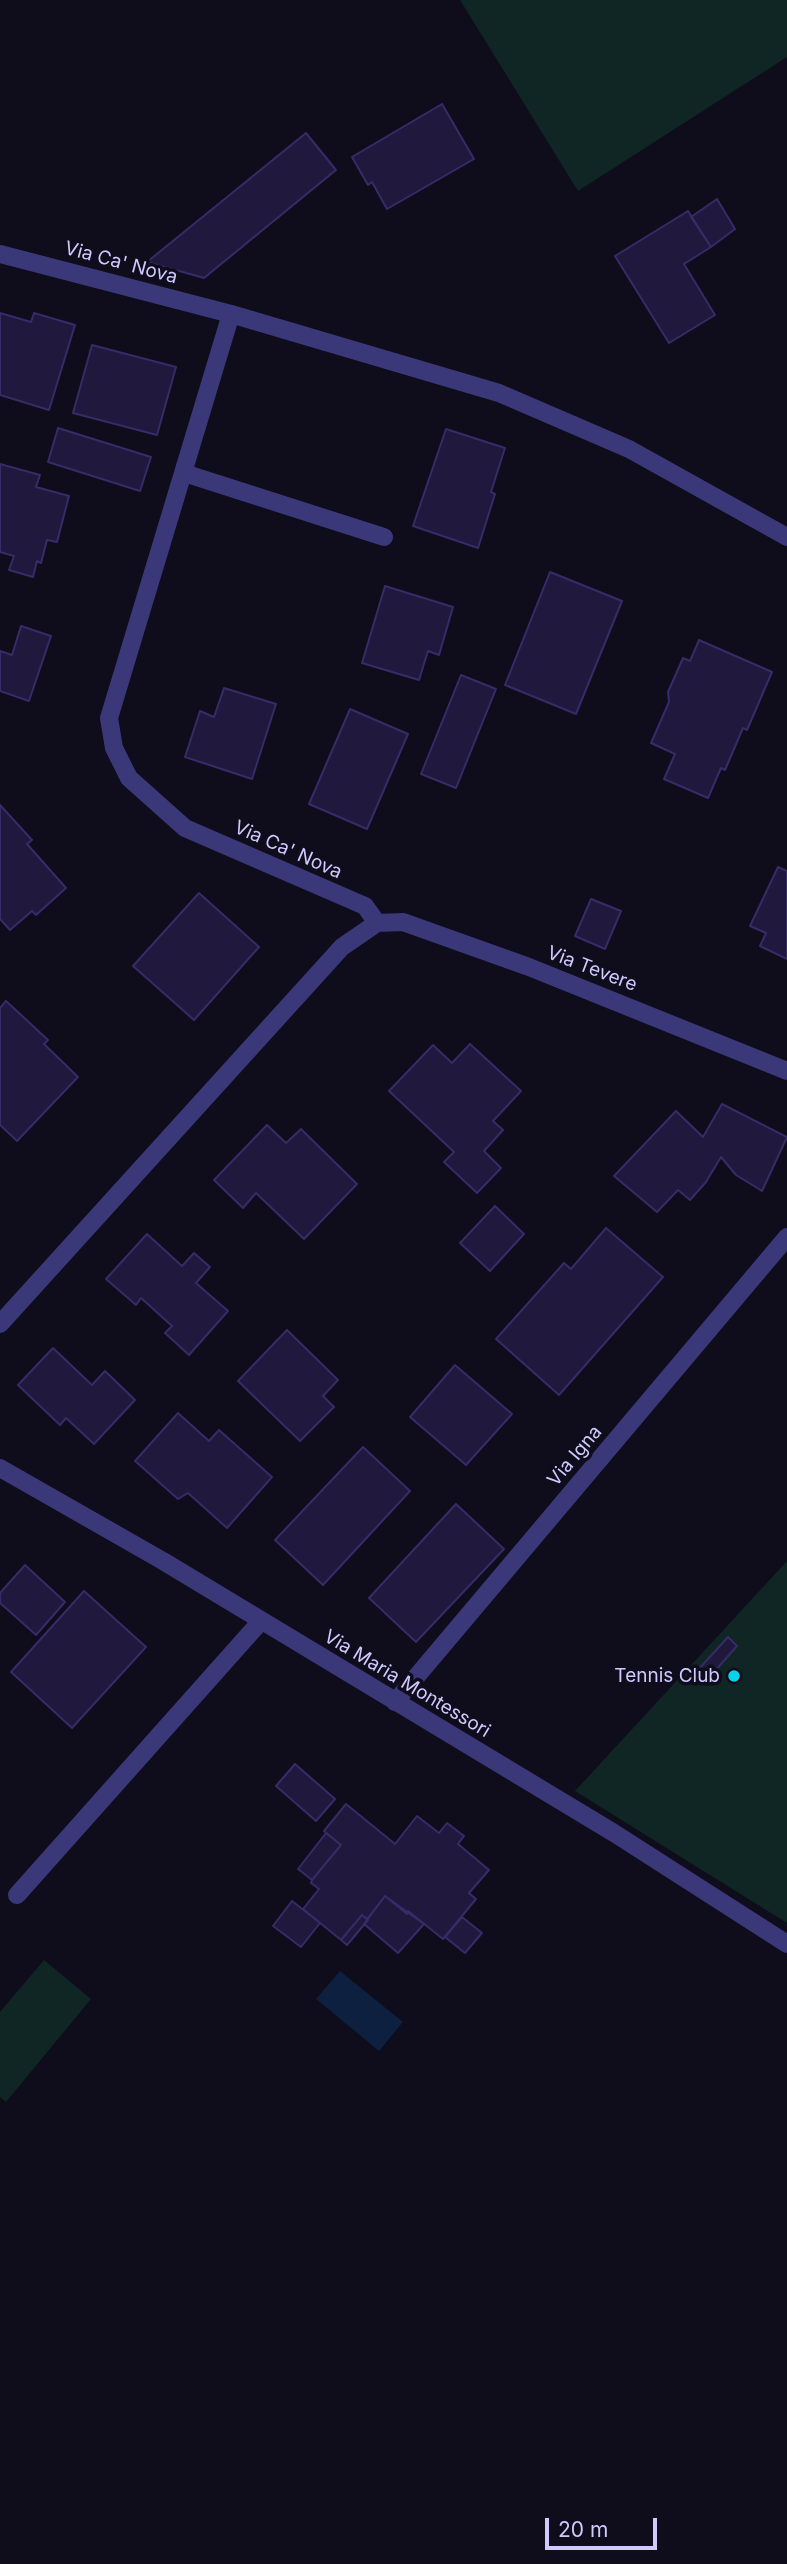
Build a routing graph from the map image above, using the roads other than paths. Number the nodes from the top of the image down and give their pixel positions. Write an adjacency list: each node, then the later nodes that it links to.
1 (0, 254): 2 (street, Via Ca' Nova)
2 (231, 314): 3 (street, Via Ca' Nova); 5 (street, Via Ca' Nova)
3 (184, 473): 4 (street); 6 (street, Via Ca' Nova)
4 (384, 537)
5 (787, 537)
6 (377, 923): 7 (street, Via Tevere); 9 (street)
7 (787, 1071)
8 (787, 1237): 12 (street, Via Igna)
9 (0, 1324)
10 (0, 1468): 11 (street, Via Maria Montessori)
11 (261, 1621): 12 (street, Via Maria Montessori); 13 (street)
12 (396, 1702): 14 (street, Via Maria Montessori)
13 (17, 1895)
14 (787, 1944)

